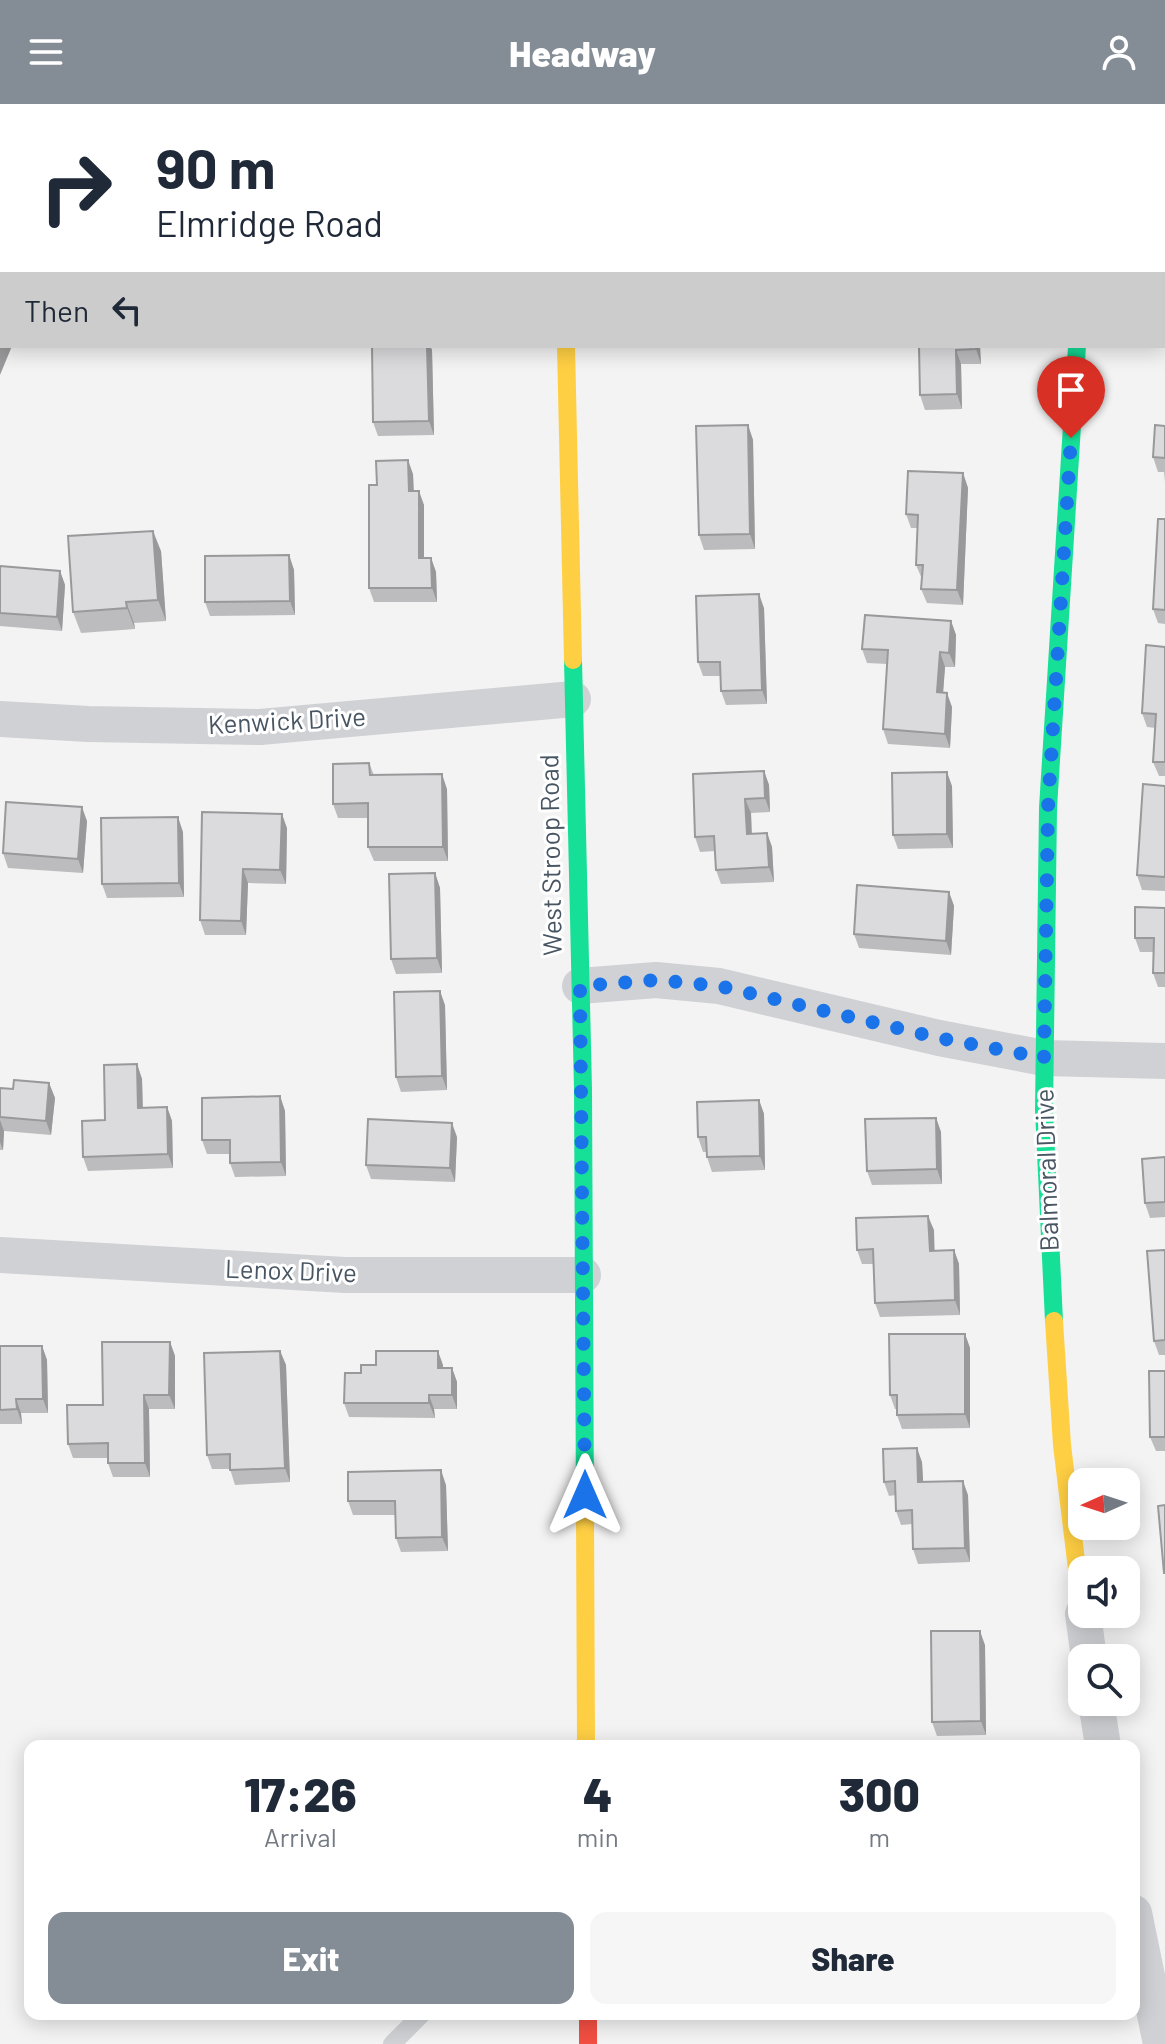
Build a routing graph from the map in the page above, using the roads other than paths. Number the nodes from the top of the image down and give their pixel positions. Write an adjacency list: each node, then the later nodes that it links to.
1 (566, 348): 3 (main road, West Stroop Road)
2 (1077, 348): 6 (main road, Balmoral Drive)
3 (573, 699): 4 (street, Kenwick Drive); 5 (main road, West Stroop Road)
4 (0, 719)
5 (580, 986): 6 (street); 9 (main road, West Stroop Road)
6 (1044, 1058): 7 (street); 10 (main road, Balmoral Drive)
7 (1165, 1061)
8 (0, 1255): 9 (street, Lenox Drive)
9 (583, 1275): 12 (main road, West Stroop Road)
10 (1075, 1556)
11 (1098, 1716): 13 (street)
12 (586, 1740)
13 (1102, 1740)
14 (1140, 1942): 19 (street)
15 (416, 2020): 17 (lane)
16 (588, 2020): 18 (main road)
17 (392, 2044)
18 (588, 2044)
19 (1161, 2044)

